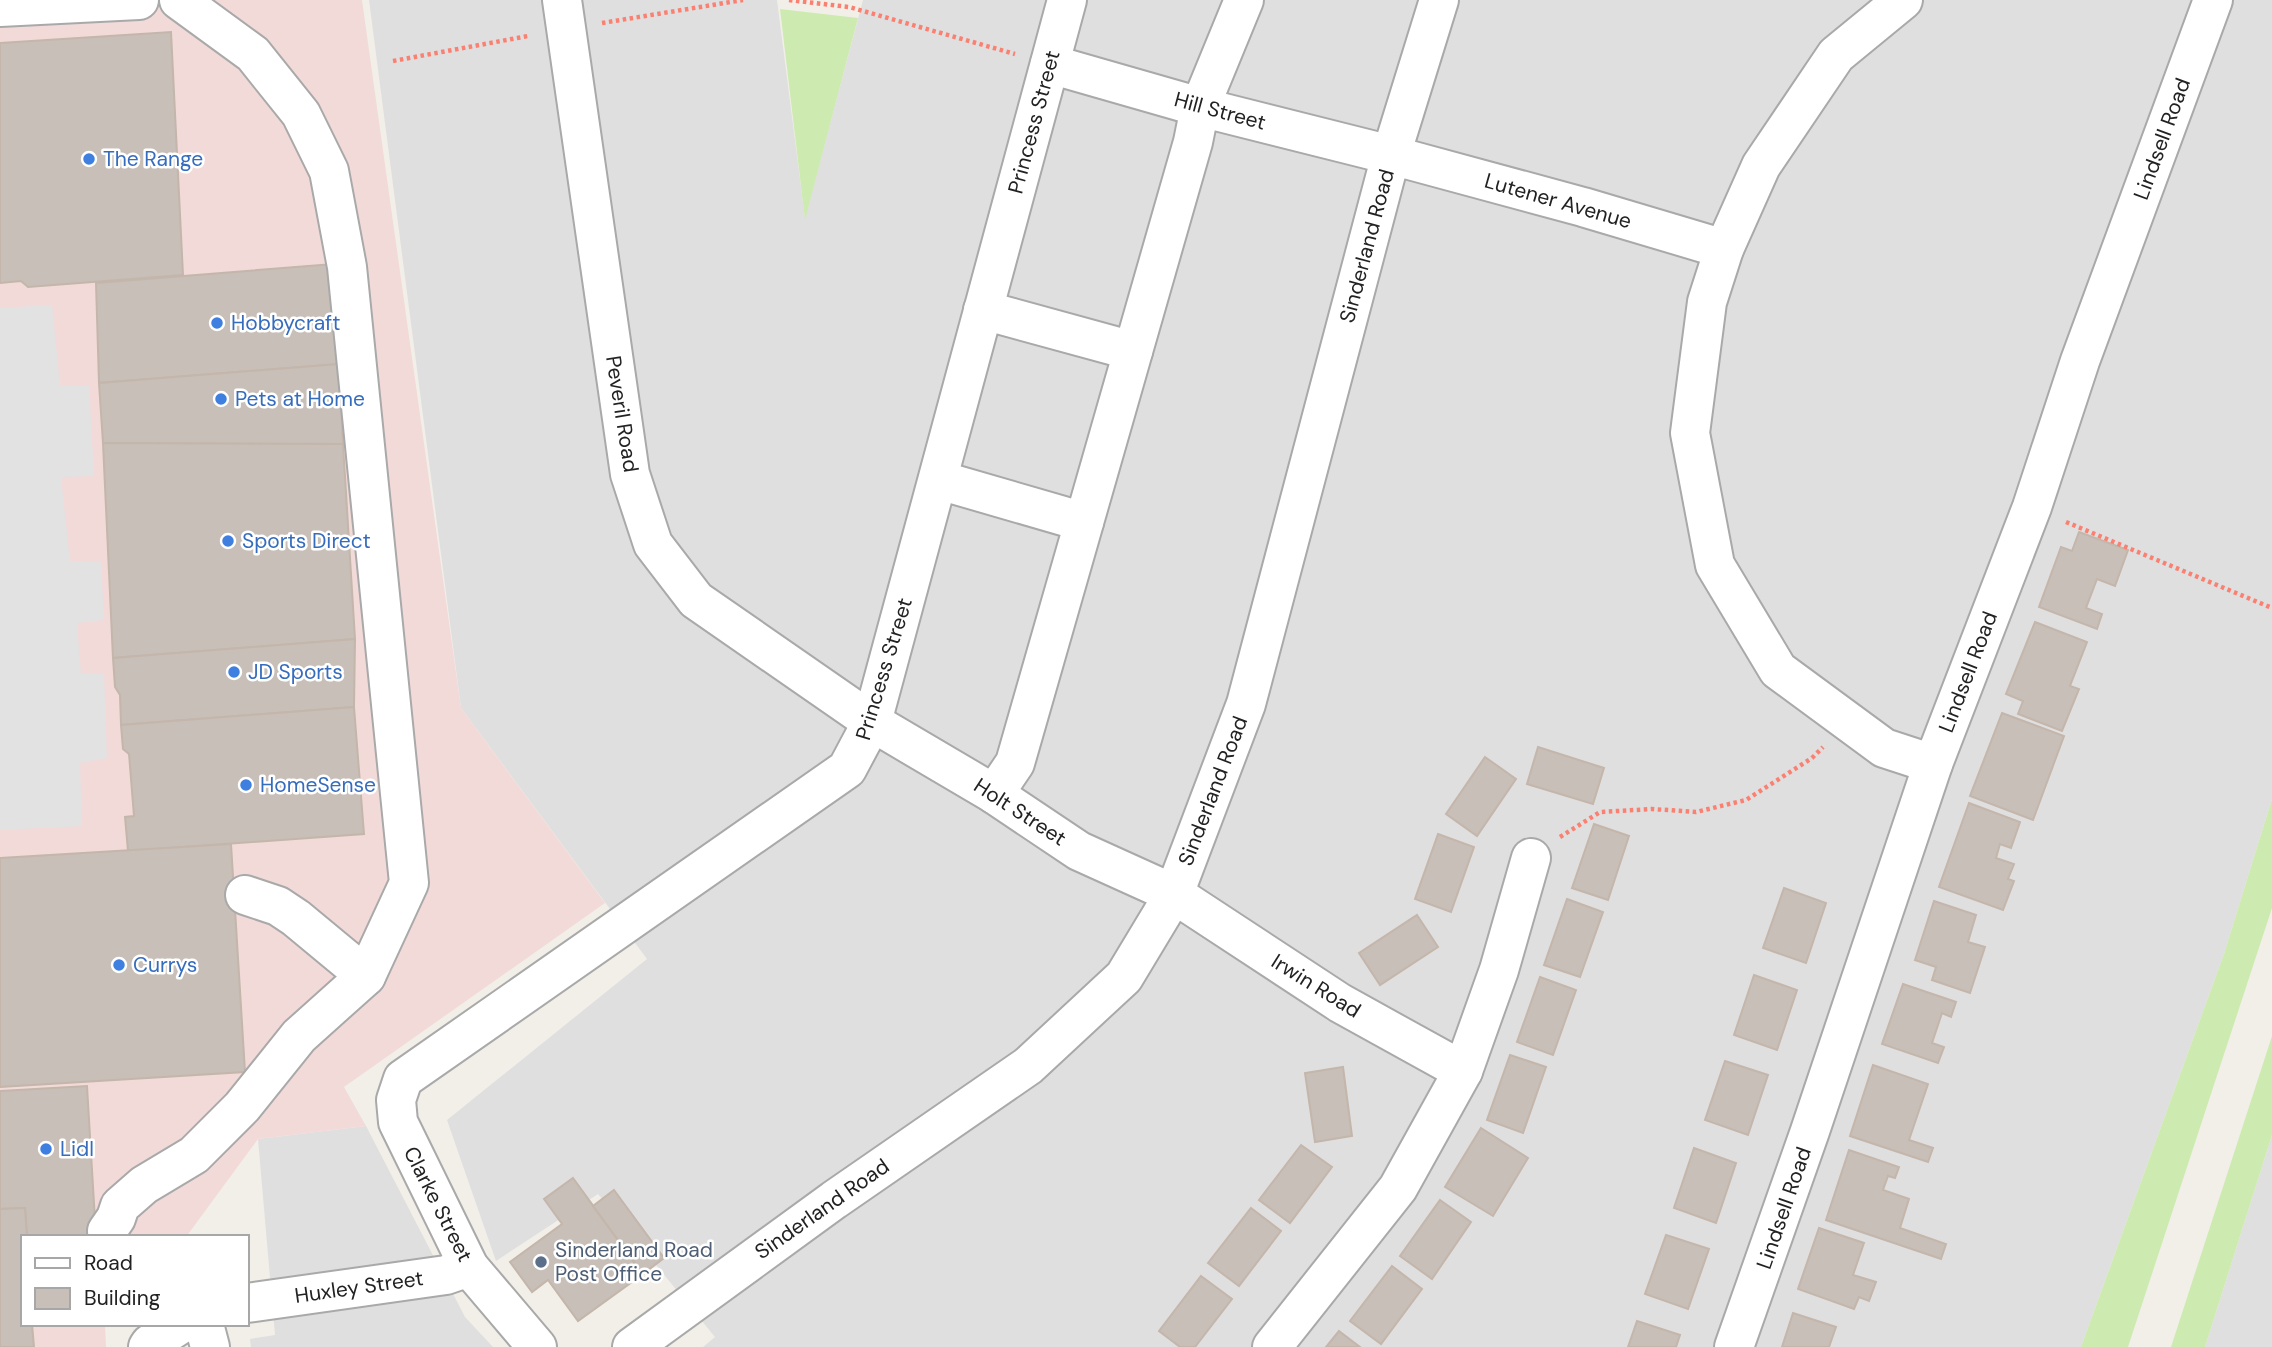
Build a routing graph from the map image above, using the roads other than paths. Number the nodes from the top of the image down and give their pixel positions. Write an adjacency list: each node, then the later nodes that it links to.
1 (139, 0): 8 (street)
2 (179, 0): 24 (street)
3 (1067, 0): 10 (street, Princess Street)
4 (1244, 0): 11 (street)
5 (1439, 0): 12 (street, Sinderland Road)
6 (1903, 0): 13 (street)
7 (2213, 0): 19 (street, Lindsell Road)
8 (0, 7)
9 (563, 14): 18 (street, Peveril Road)
10 (1051, 64): 11 (street, Hill Street); 14 (street, Princess Street)
11 (1200, 107): 12 (street, Hill Street); 15 (street)
12 (1391, 155): 13 (street, Lutener Avenue); 22 (street, Sinderland Road)
13 (1724, 249): 19 (street)
14 (983, 310): 15 (street); 16 (street, Princess Street)
15 (1133, 351): 17 (street)
16 (939, 480): 17 (street); 18 (street, Princess Street)
17 (1084, 522): 20 (street)
18 (872, 722): 20 (street, Holt Street); 26 (street, Princess Street)
19 (1933, 764): 37 (street, Lindsell Road)
20 (994, 794): 22 (street, Holt Street)
21 (1531, 858): 25 (street)
22 (1174, 894): 25 (street, Irwin Road); 35 (street, Sinderland Road)
23 (245, 895): 24 (street)
24 (366, 976): 27 (street)
25 (1463, 1071): 36 (street)
26 (398, 1122): 28 (street, Clarke Street)
27 (107, 1231)
28 (469, 1267): 29 (street, Huxley Street); 34 (street, Clarke Street)
29 (248, 1303)
30 (178, 1326): 32 (street)
31 (205, 1326): 33 (street)
32 (148, 1347)
33 (210, 1347)
34 (537, 1347)
35 (632, 1347)
36 (1272, 1347)
37 (1734, 1347)

